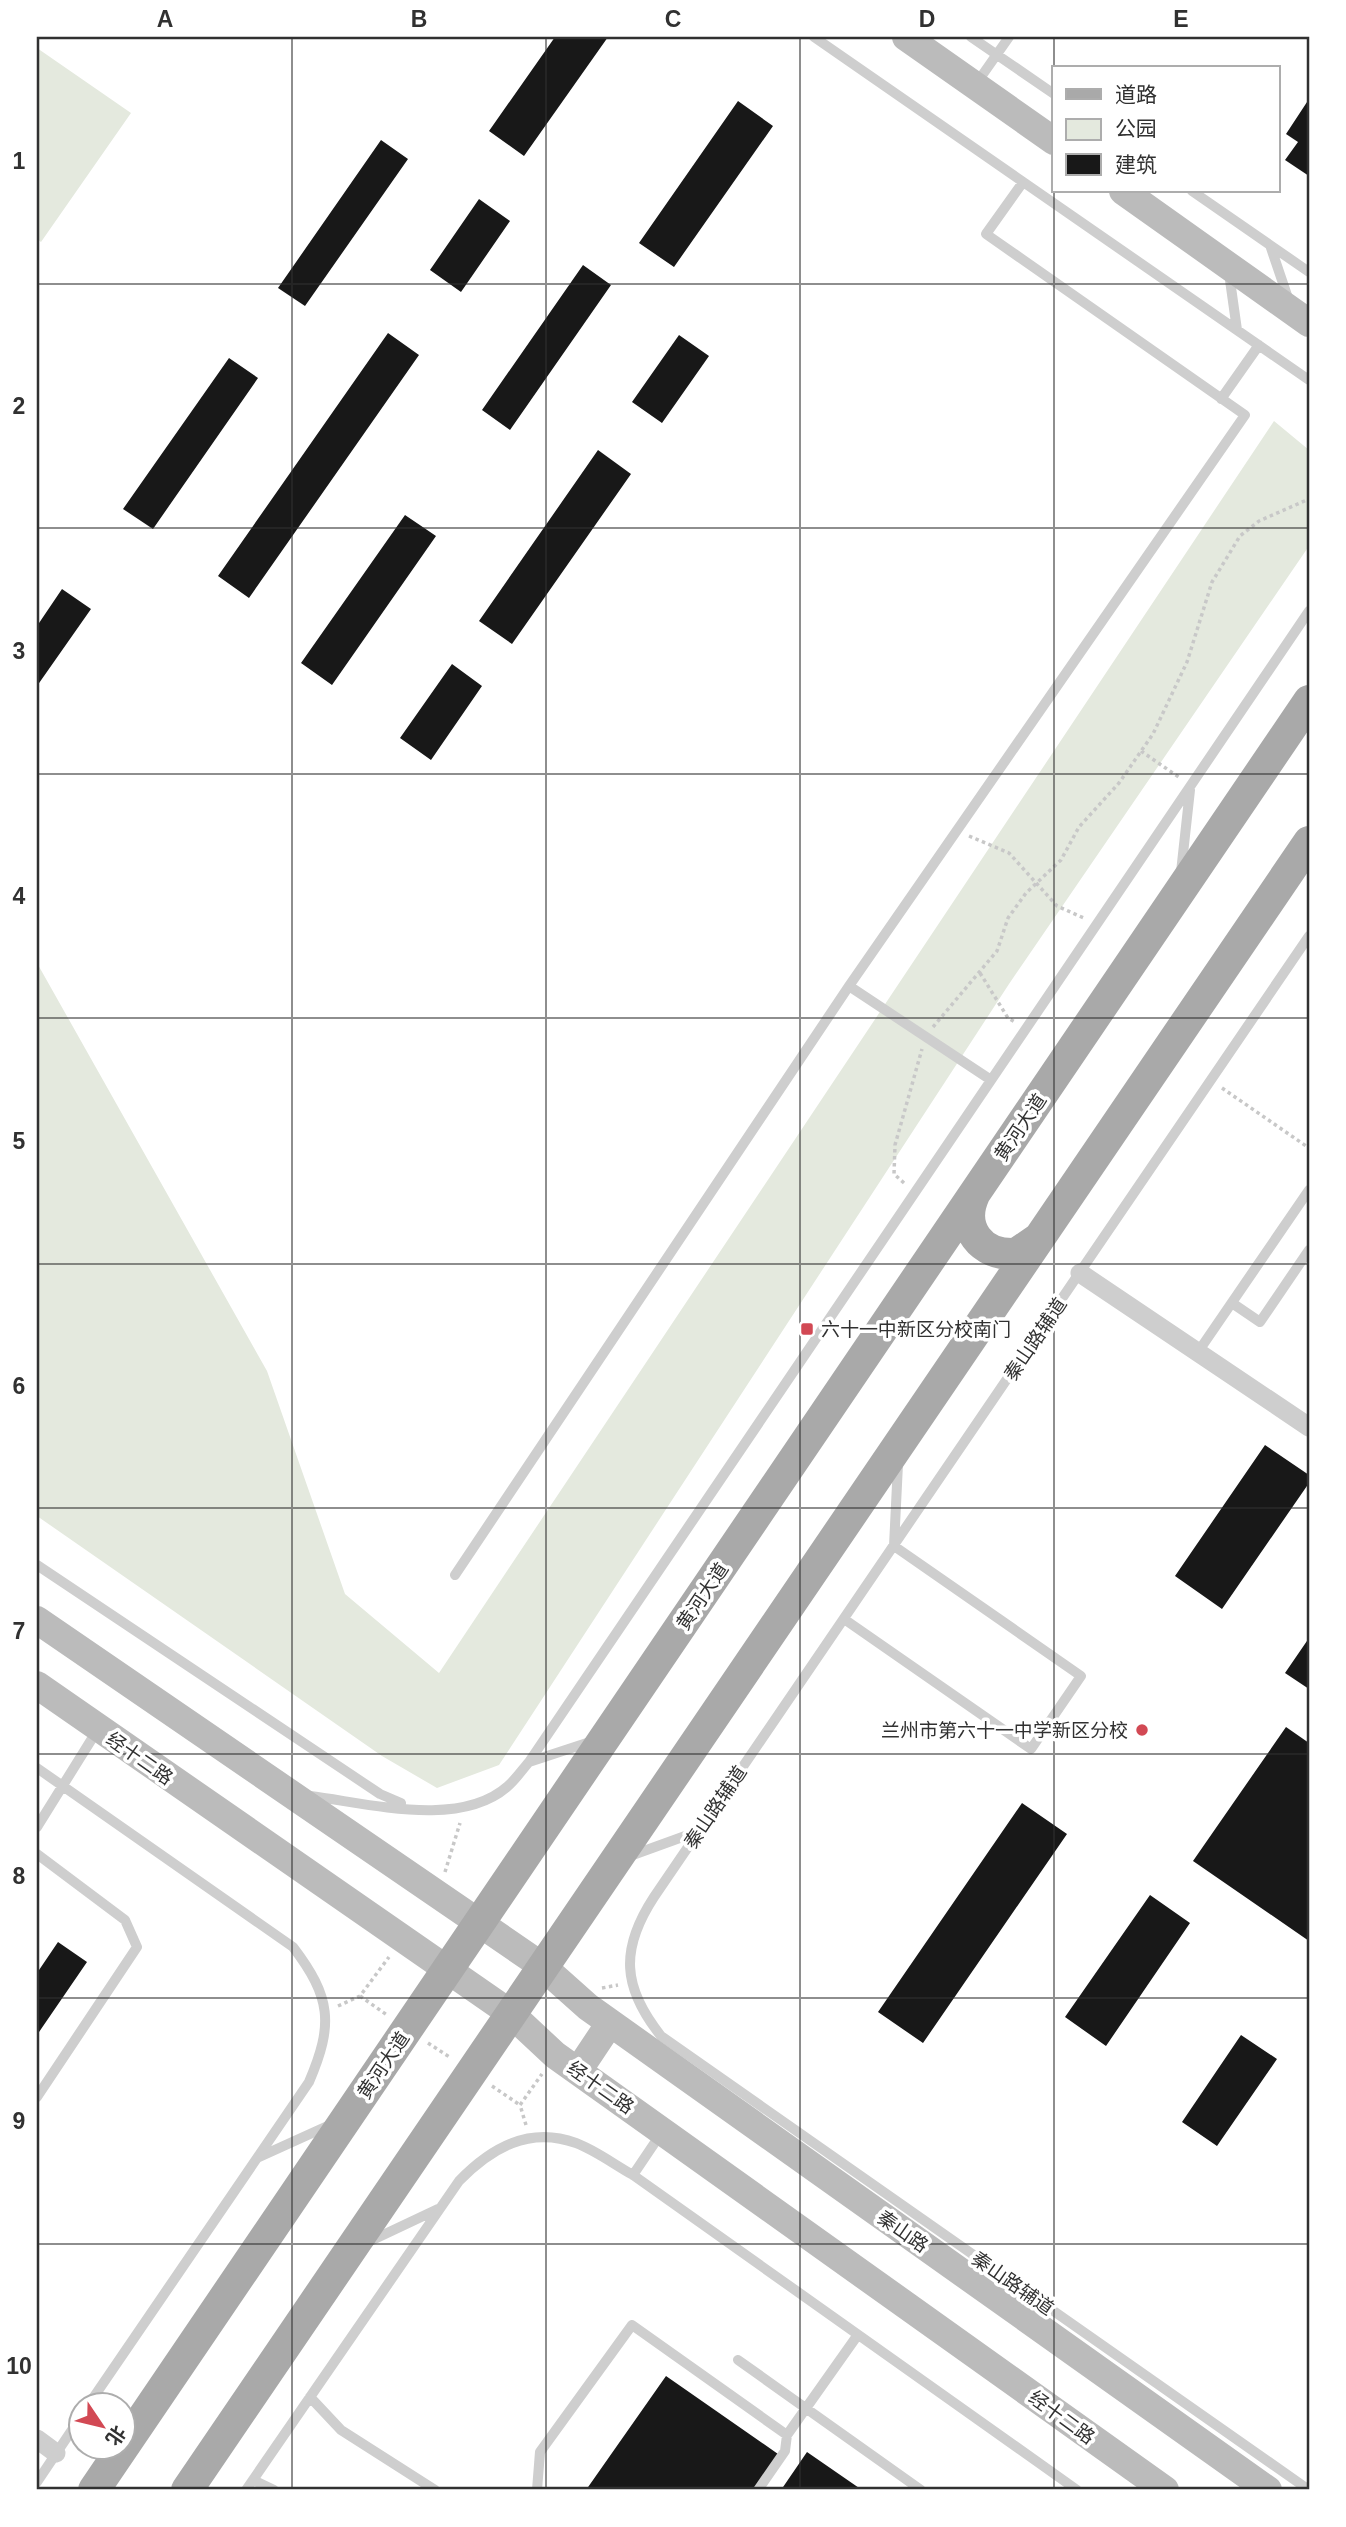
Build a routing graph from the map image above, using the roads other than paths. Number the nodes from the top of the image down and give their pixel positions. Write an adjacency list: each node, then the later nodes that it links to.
1 (814, 37): 9 (lane)
2 (906, 37): 6 (street)
3 (971, 37): 5 (lane)
4 (1009, 37): 5 (lane)
5 (997, 55): 6 (lane); 7 (lane)
6 (976, 85): 8 (street)
7 (1052, 93)
8 (1052, 140)
9 (1023, 182): 16 (lane); 19 (lane)
10 (1124, 192): 13 (street)
11 (1193, 192): 12 (lane)
12 (1270, 245): 14 (lane); 15 (lane)
13 (1228, 266): 15 (street); 16 (lane)
14 (1309, 272)
15 (1301, 317)
16 (1237, 330): 17 (lane)
17 (1259, 345): 18 (lane); 19 (lane)
18 (1309, 380)
19 (1221, 399): 26 (lane)
20 (1309, 611): 22 (lane)
21 (1309, 701): 24 (main road, 黄河大道)
22 (1191, 786): 24 (lane); 27 (lane)
23 (1309, 842): 30 (main road)
24 (1178, 895): 29 (main road, 黄河大道)
25 (1309, 936): 32 (lane, 秦山路辅道)
26 (849, 986): 27 (lane); 39 (lane)
27 (992, 1080): 45 (lane)
28 (1309, 1190): 33 (lane)
29 (975, 1193): 30 (main road); 44 (main road, 黄河大道)
30 (1038, 1238): 36 (main road)
31 (1309, 1250): 33 (lane)
32 (1080, 1273): 34 (street); 37 (lane, 秦山路辅道)
33 (1232, 1303): 34 (lane)
34 (1198, 1352): 35 (street)
35 (1309, 1427)
36 (899, 1443): 37 (lane); 53 (main road)
37 (894, 1546): 40 (lane, 秦山路辅道); 40 (lane)
38 (37, 1565): 49 (lane)
39 (455, 1576)
40 (844, 1619): 51 (lane, 秦山路辅道)
41 (37, 1620): 48 (street, 秦山路)
42 (37, 1685): 43 (street, 经十二路)
43 (99, 1729): 47 (lane); 56 (street, 经十二路)
44 (607, 1736): 45 (lane); 54 (main road, 黄河大道)
45 (529, 1762): 49 (lane)
46 (37, 1768): 47 (lane)
47 (64, 1787): 50 (lane); 63 (lane)
48 (291, 1794): 49 (lane); 54 (street, 秦山路)
49 (411, 1808)
50 (37, 1827)
51 (699, 1831): 53 (lane); 90 (lane, 秦山路辅道)
52 (37, 1854): 60 (lane)
53 (613, 1863): 55 (main road)
54 (479, 1924): 55 (street, 秦山路); 56 (main road, 黄河大道)
55 (542, 1966): 57 (main road); 58 (street, 秦山路)
56 (447, 1972): 57 (street, 经十二路); 61 (main road, 黄河大道)
57 (510, 2013): 59 (street, 经十二路); 66 (main road)
58 (610, 2023): 59 (street); 89 (street, 秦山路)
59 (578, 2071): 62 (street, 经十二路)
60 (37, 2097)
61 (349, 2116): 63 (lane); 77 (main road, 黄河大道)
62 (663, 2131): 64 (lane); 88 (street, 经十二路)
63 (257, 2158): 69 (lane)
64 (633, 2175): 65 (lane); 67 (lane)
65 (439, 2209): 66 (lane); 71 (lane)
66 (349, 2250): 80 (main road)
67 (857, 2336): 72 (lane); 87 (lane)
68 (738, 2360): 72 (lane)
69 (101, 2387): 70 (lane)
70 (99, 2390)
71 (310, 2397): 78 (lane); 83 (lane)
72 (806, 2409): 73 (lane); 86 (lane)
73 (787, 2435): 84 (lane); 85 (lane)
74 (66, 2438): 76 (lane)
75 (37, 2439): 76 (street)
76 (56, 2453): 79 (lane)
77 (100, 2475)
78 (253, 2480): 81 (lane); 82 (lane)
79 (37, 2482)
80 (187, 2490)
81 (246, 2490)
82 (274, 2490)
83 (435, 2490)
84 (537, 2490)
85 (758, 2490)
86 (921, 2490)
87 (1074, 2490)
88 (1165, 2490)
89 (1268, 2490)
90 (1309, 2490)

